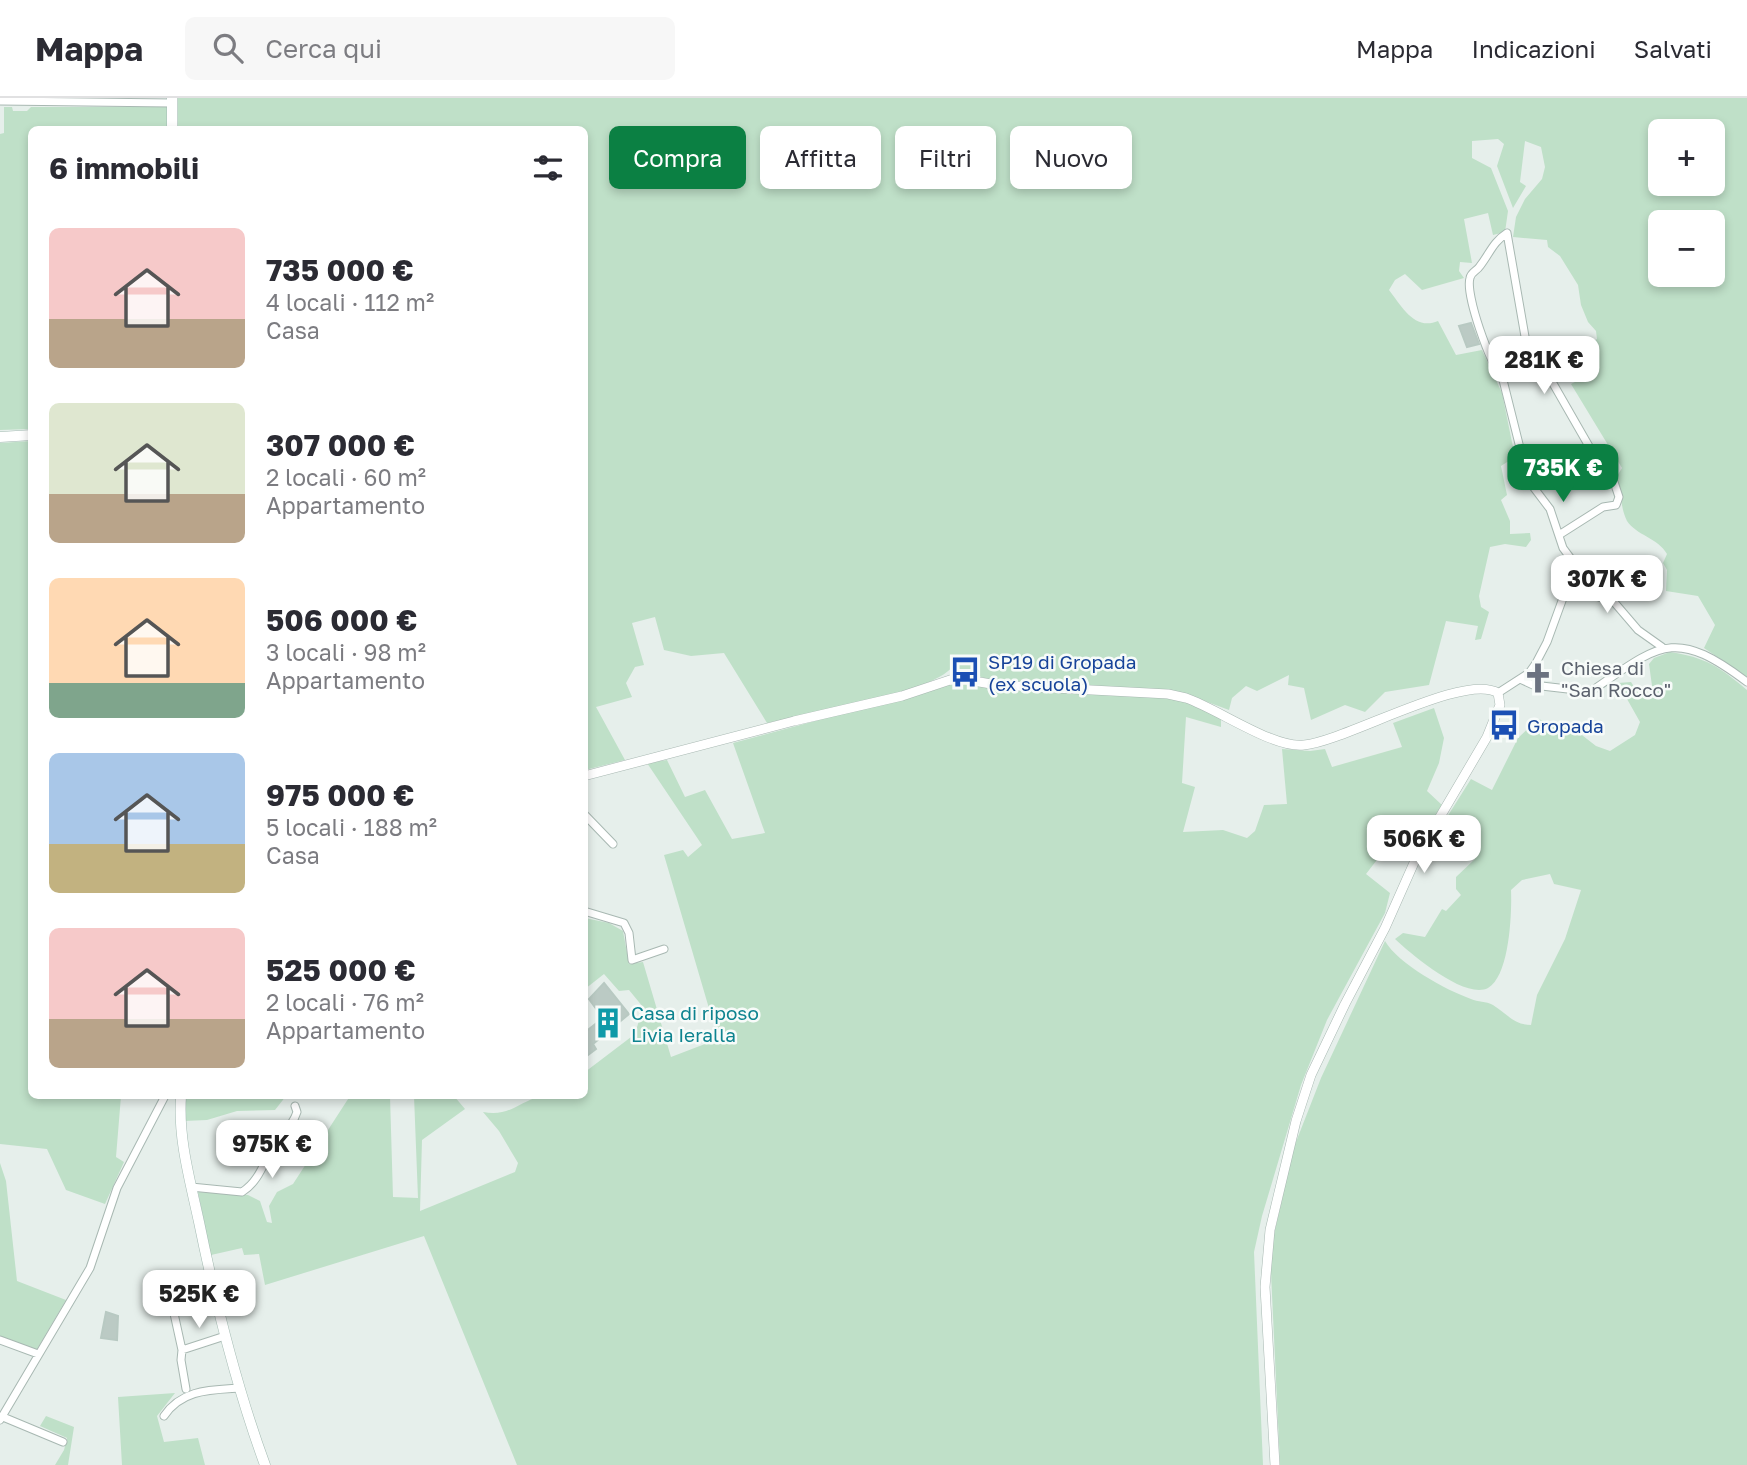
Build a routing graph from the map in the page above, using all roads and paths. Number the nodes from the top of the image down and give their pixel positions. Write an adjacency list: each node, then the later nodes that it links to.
1 (0, 101): 2 (street)
2 (172, 101): 3 (main road)
3 (172, 126)
4 (1527, 348): 5 (street); 5 (street); 8 (street)
5 (1502, 376): 8 (street)
6 (28, 435): 7 (main road)
7 (0, 437)
8 (1559, 535): 9 (street)
9 (1572, 584): 10 (street); 11 (street)
10 (1662, 647): 11 (street); 12 (street)
11 (1520, 678): 13 (street)
12 (1747, 682)
13 (1498, 694): 14 (street); 34 (street)
14 (588, 775)
15 (588, 818): 16 (street)
16 (613, 844)
17 (588, 912): 18 (street)
18 (664, 949)
19 (163, 1099): 27 (street)
20 (181, 1099): 22 (main road)
21 (295, 1106): 22 (street)
22 (191, 1187): 24 (main road)
23 (169, 1286): 26 (street)
24 (225, 1336): 26 (street); 28 (main road)
25 (0, 1340): 27 (street)
26 (182, 1350): 29 (street)
27 (38, 1354): 31 (street)
28 (240, 1388): 30 (street); 33 (main road)
29 (186, 1389)
30 (164, 1416)
31 (1, 1418): 32 (street)
32 (63, 1442)
33 (265, 1465)
34 (1275, 1465)

